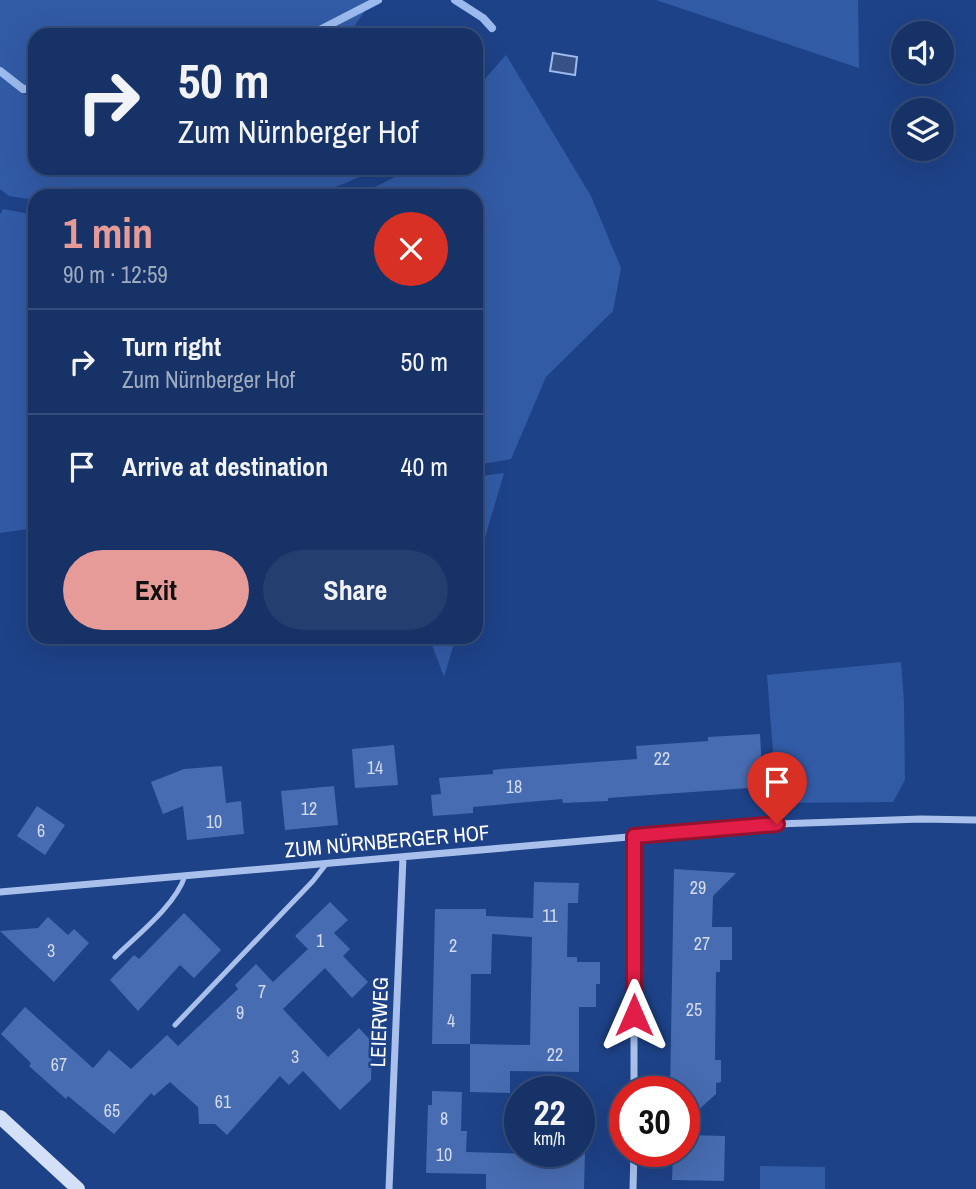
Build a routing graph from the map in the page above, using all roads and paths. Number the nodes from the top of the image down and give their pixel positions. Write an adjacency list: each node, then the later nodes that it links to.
1 (976, 820): 2 (street, ZUM NÜRNBERGER HOF)
2 (634, 836): 3 (street, ZUM NÜRNBERGER HOF); 9 (street)
3 (404, 857): 4 (street, ZUM NÜRNBERGER HOF); 13 (street, LEIERWEG)
4 (327, 863): 5 (street, ZUM NÜRNBERGER HOF); 8 (lane)
5 (185, 876): 6 (street, ZUM NÜRNBERGER HOF); 7 (lane)
6 (0, 892)
7 (115, 957)
8 (175, 1025)
9 (634, 1076)
10 (0, 1117): 12 (main road)
11 (634, 1167): 14 (street)
12 (78, 1189)
13 (389, 1189)
14 (633, 1189)

